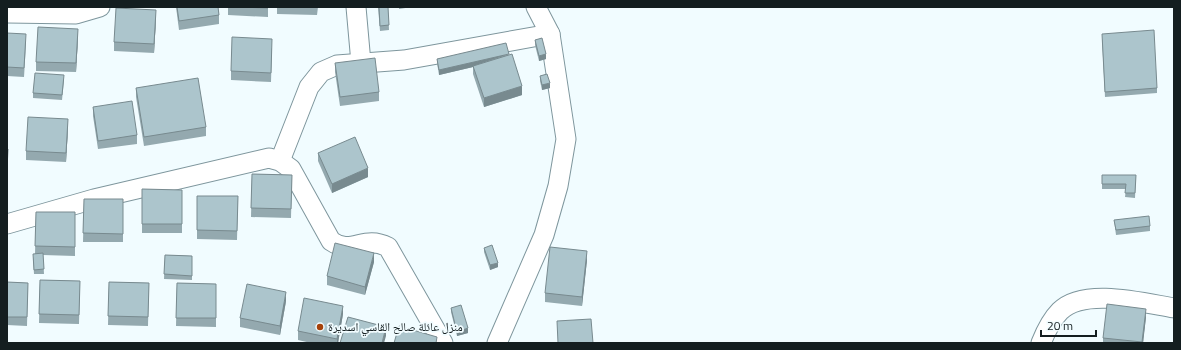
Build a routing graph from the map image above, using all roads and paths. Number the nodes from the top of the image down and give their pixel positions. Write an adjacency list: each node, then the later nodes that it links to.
1 (100, 7): 4 (street)
2 (356, 7): 6 (street)
3 (536, 7): 5 (street)
4 (7, 13)
5 (550, 34): 6 (street); 11 (street)
6 (361, 63): 7 (street)
7 (280, 160): 8 (street); 10 (street)
8 (7, 224)
9 (1174, 308): 12 (street)
10 (443, 343)
11 (497, 343)
12 (1041, 343)

